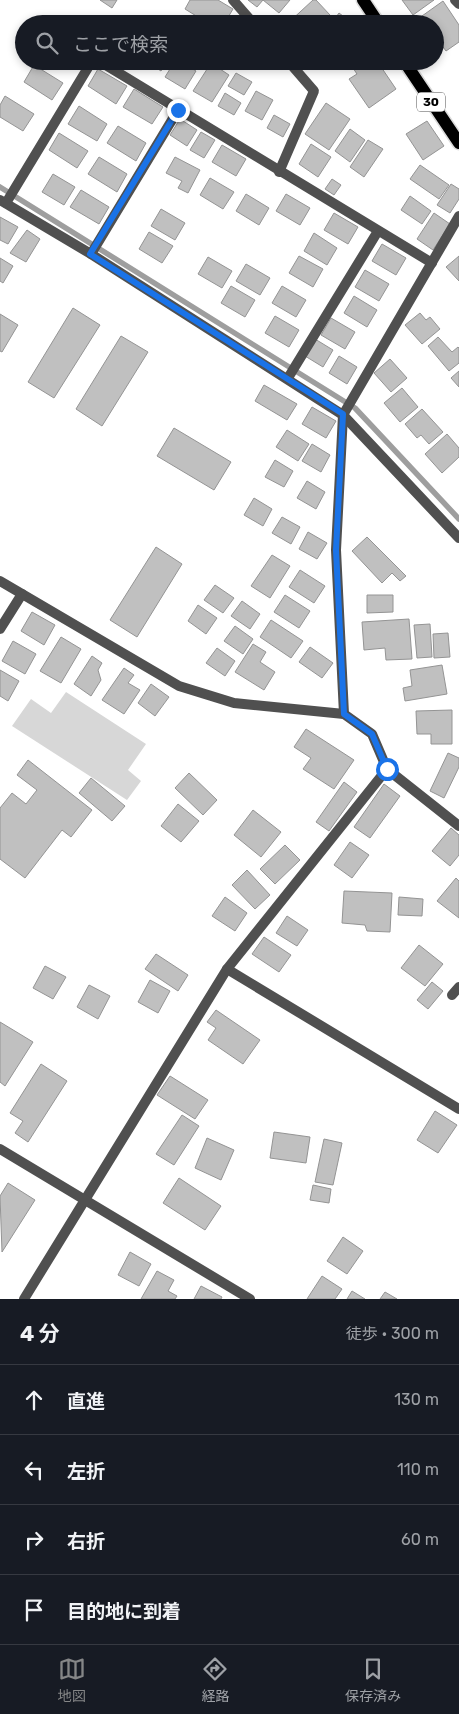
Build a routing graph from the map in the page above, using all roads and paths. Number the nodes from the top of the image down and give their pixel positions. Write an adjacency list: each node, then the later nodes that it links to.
1 (233, 0): 5 (street)
2 (362, 0): 6 (main road)
3 (455, 0): 4 (street)
4 (459, 4)
5 (246, 15)
6 (372, 15)
7 (86, 70): 14 (street)
8 (114, 70): 11 (street)
9 (296, 70): 13 (street)
10 (410, 70): 12 (main road, 30)
11 (178, 110): 13 (street); 17 (street)
12 (459, 143)
13 (279, 172): 16 (street)
14 (3, 201): 17 (street)
15 (459, 216): 18 (street)
16 (378, 231): 18 (street); 19 (street)
17 (90, 254): 19 (street)
18 (432, 262): 20 (street)
19 (288, 378): 20 (street)
20 (343, 414): 21 (street); 25 (street)
21 (459, 538)
22 (0, 581): 23 (street)
23 (22, 594): 24 (street); 25 (street)
24 (0, 629)
25 (344, 714): 26 (street)
26 (387, 769): 27 (street); 28 (street)
27 (459, 826)
28 (227, 968): 29 (street); 31 (street)
29 (459, 1109)
30 (0, 1150): 31 (street)
31 (86, 1201): 32 (street); 33 (street)
32 (24, 1299)
33 (250, 1299)

